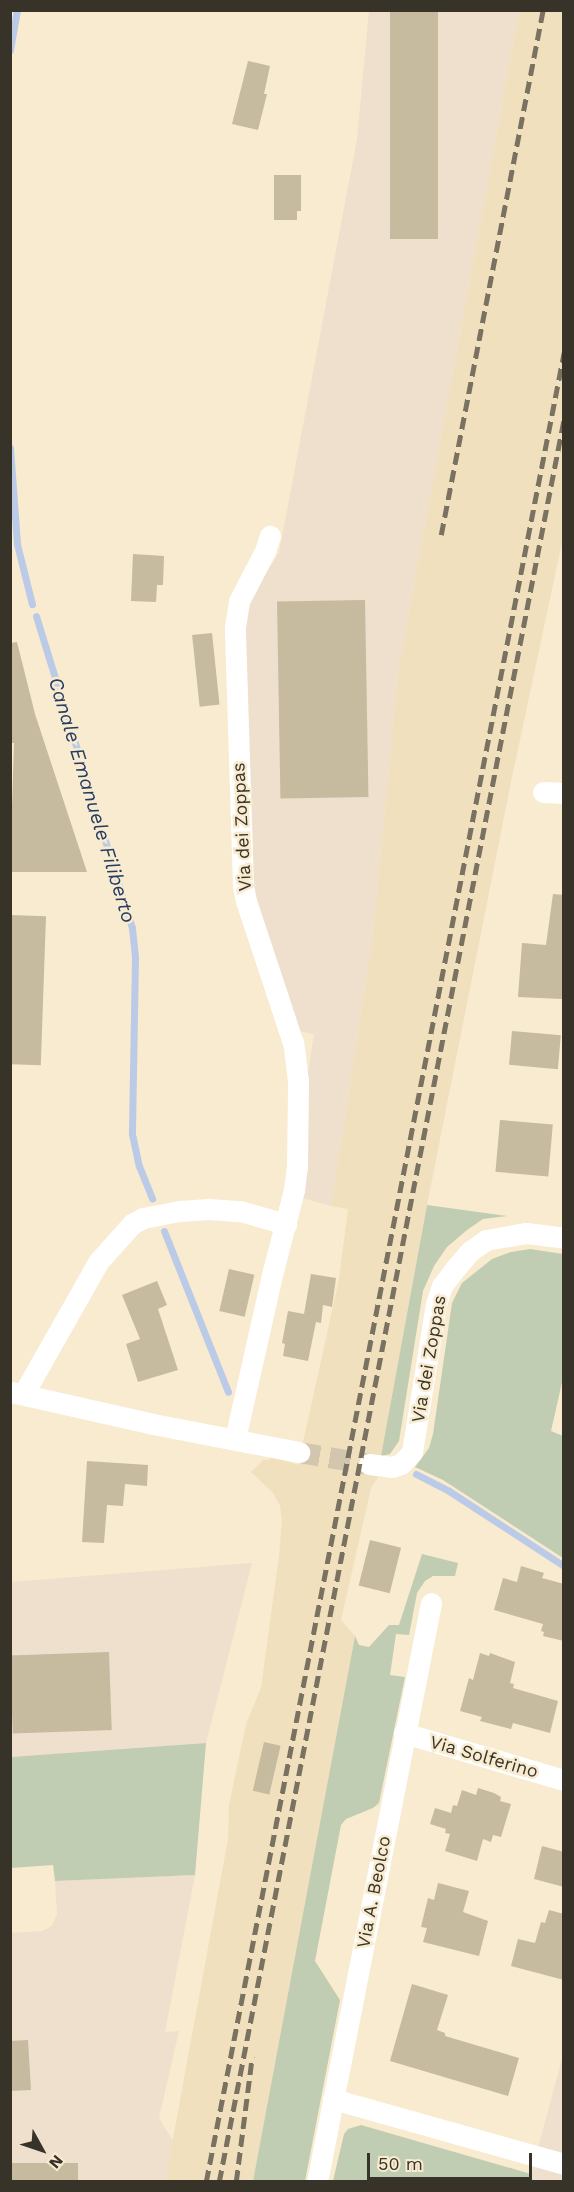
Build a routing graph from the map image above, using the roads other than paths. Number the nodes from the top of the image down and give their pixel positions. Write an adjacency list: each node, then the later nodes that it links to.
1 (270, 536): 2 (street, Via dei Zoppas)
2 (286, 1224): 4 (street); 5 (street, Via dei Zoppas)
3 (564, 1238): 7 (street, Via dei Zoppas)
4 (17, 1393): 5 (street)
5 (235, 1438): 6 (street)
6 (299, 1452)
7 (369, 1464)
8 (431, 1603): 9 (street, Via A. Beolco)
9 (404, 1733): 10 (street, Via Solferino); 11 (street, Via A. Beolco)
10 (564, 1780)
11 (333, 2099): 12 (street); 13 (street, Via A. Beolco)
12 (564, 2164)
13 (317, 2181)

